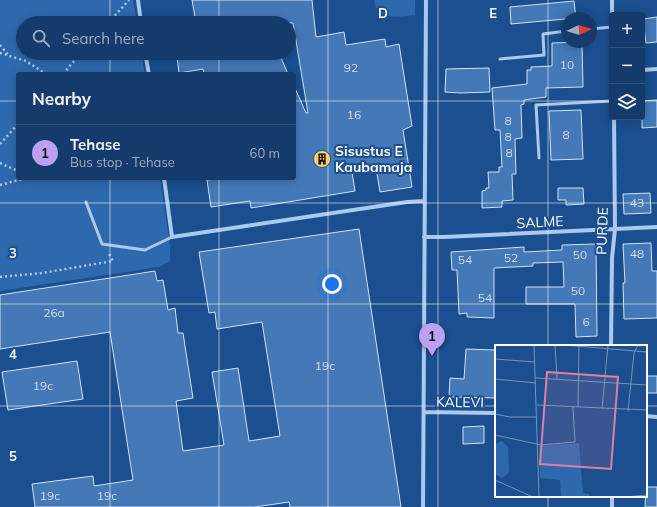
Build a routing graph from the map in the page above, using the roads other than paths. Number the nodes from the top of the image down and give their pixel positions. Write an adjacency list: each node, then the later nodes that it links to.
1 (138, 0): 5 (street)
2 (426, 0): 18 (street)
3 (612, 0): 4 (street)
4 (612, 12)
5 (140, 16)
6 (609, 27): 7 (lane)
7 (597, 28)
8 (561, 32): 9 (lane)
9 (500, 58)
10 (147, 60): 13 (street)
11 (657, 69): 12 (street)
12 (645, 70)
13 (148, 72)
14 (609, 101): 16 (lane)
15 (614, 120): 21 (street, PURDE)
16 (539, 158)
17 (164, 180): 23 (street)
18 (424, 201): 22 (street); 23 (street)
19 (86, 202): 23 (lane)
20 (657, 227): 21 (street, SALME)
21 (615, 229): 22 (street, SALME); 24 (street, PURDE)
22 (424, 236): 25 (street)
23 (172, 237)
24 (611, 345)
25 (424, 412): 26 (street, KALEVI); 29 (street)
26 (495, 413)
27 (647, 416): 28 (street)
28 (657, 417)
29 (423, 507)

